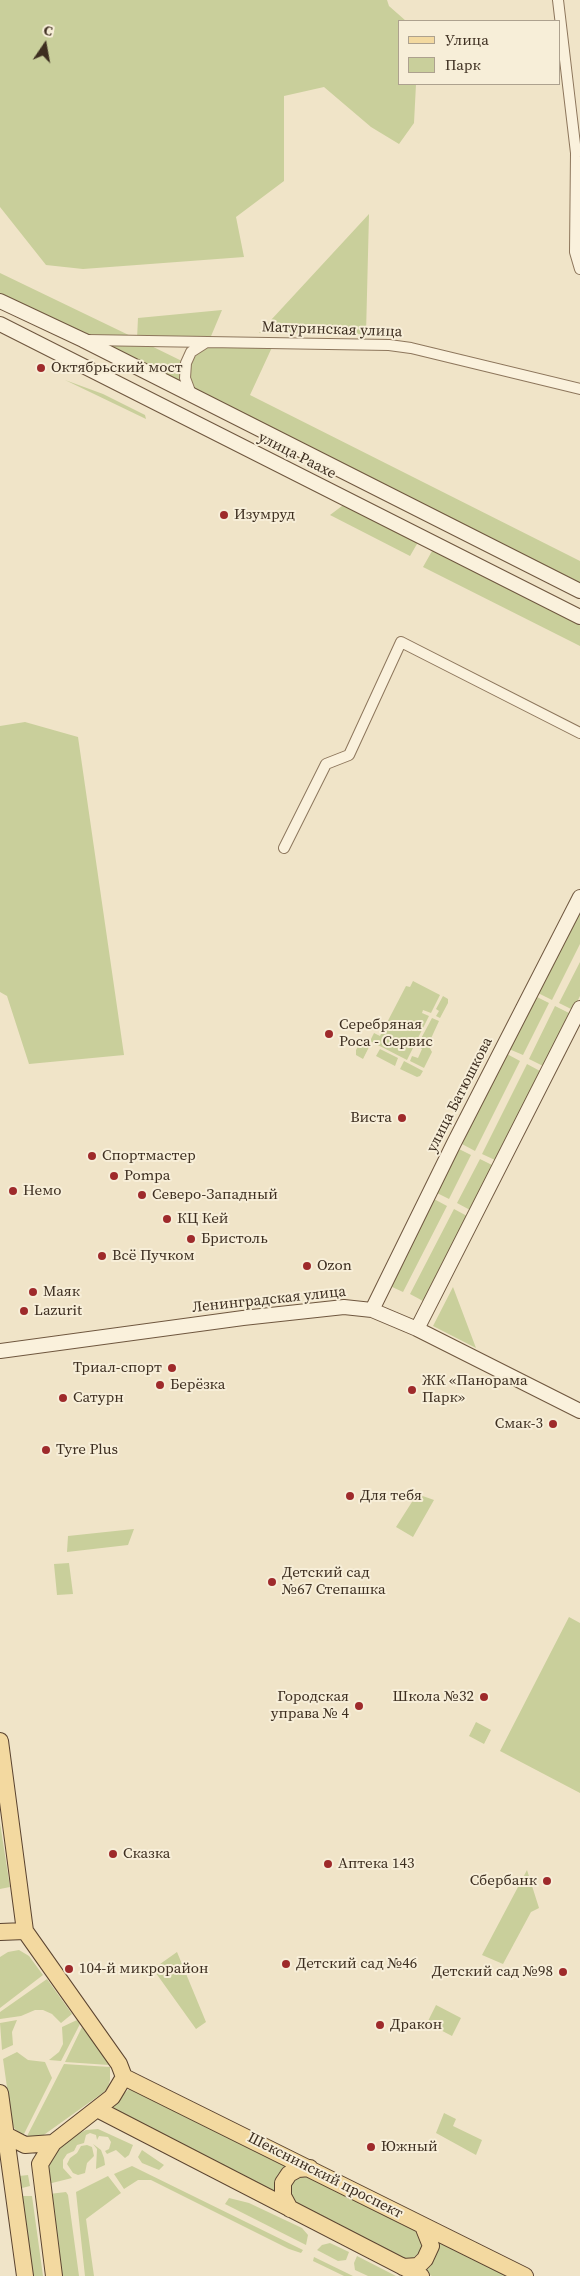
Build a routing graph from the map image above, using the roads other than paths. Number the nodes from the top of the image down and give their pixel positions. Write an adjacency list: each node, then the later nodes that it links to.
1 (558, 0): 2 (street)
2 (578, 152): 3 (street)
3 (580, 269)
4 (0, 301): 6 (street, улица Раахе)
5 (0, 324): 11 (street, улица Раахе)
6 (83, 340): 7 (street, Матуринская улица); 9 (street, улица Раахе)
7 (209, 342): 8 (street, Матуринская улица); 9 (street)
8 (580, 389)
9 (191, 394): 10 (street, улица Раахе)
10 (580, 591)
11 (580, 617)
12 (580, 733): 13 (street)
13 (284, 848)
14 (580, 897): 16 (street, улица Батюшкова)
15 (580, 1008): 17 (street)
16 (372, 1310): 17 (street, Ленинградская улица); 18 (street, Ленинградская улица)
17 (417, 1329): 19 (street, Ленинградская улица)
18 (0, 1352)
19 (580, 1411)
20 (0, 1741): 21 (main road)
21 (25, 1931): 22 (main road); 23 (main road)
22 (0, 1932)
23 (124, 2077): 25 (main road); 28 (main road, Шекснинский проспект)
24 (0, 2093): 26 (main road)
25 (97, 2109): 27 (main road); 29 (main road)
26 (6, 2135): 27 (main road); 32 (main road)
27 (53, 2143): 33 (main road)
28 (310, 2168): 29 (main road); 30 (main road, Шекснинский проспект)
29 (290, 2208): 31 (main road)
30 (423, 2226): 31 (main road); 35 (main road, Шекснинский проспект)
31 (404, 2267): 34 (main road)
32 (25, 2276)
33 (54, 2276)
34 (421, 2276)
35 (525, 2276)

